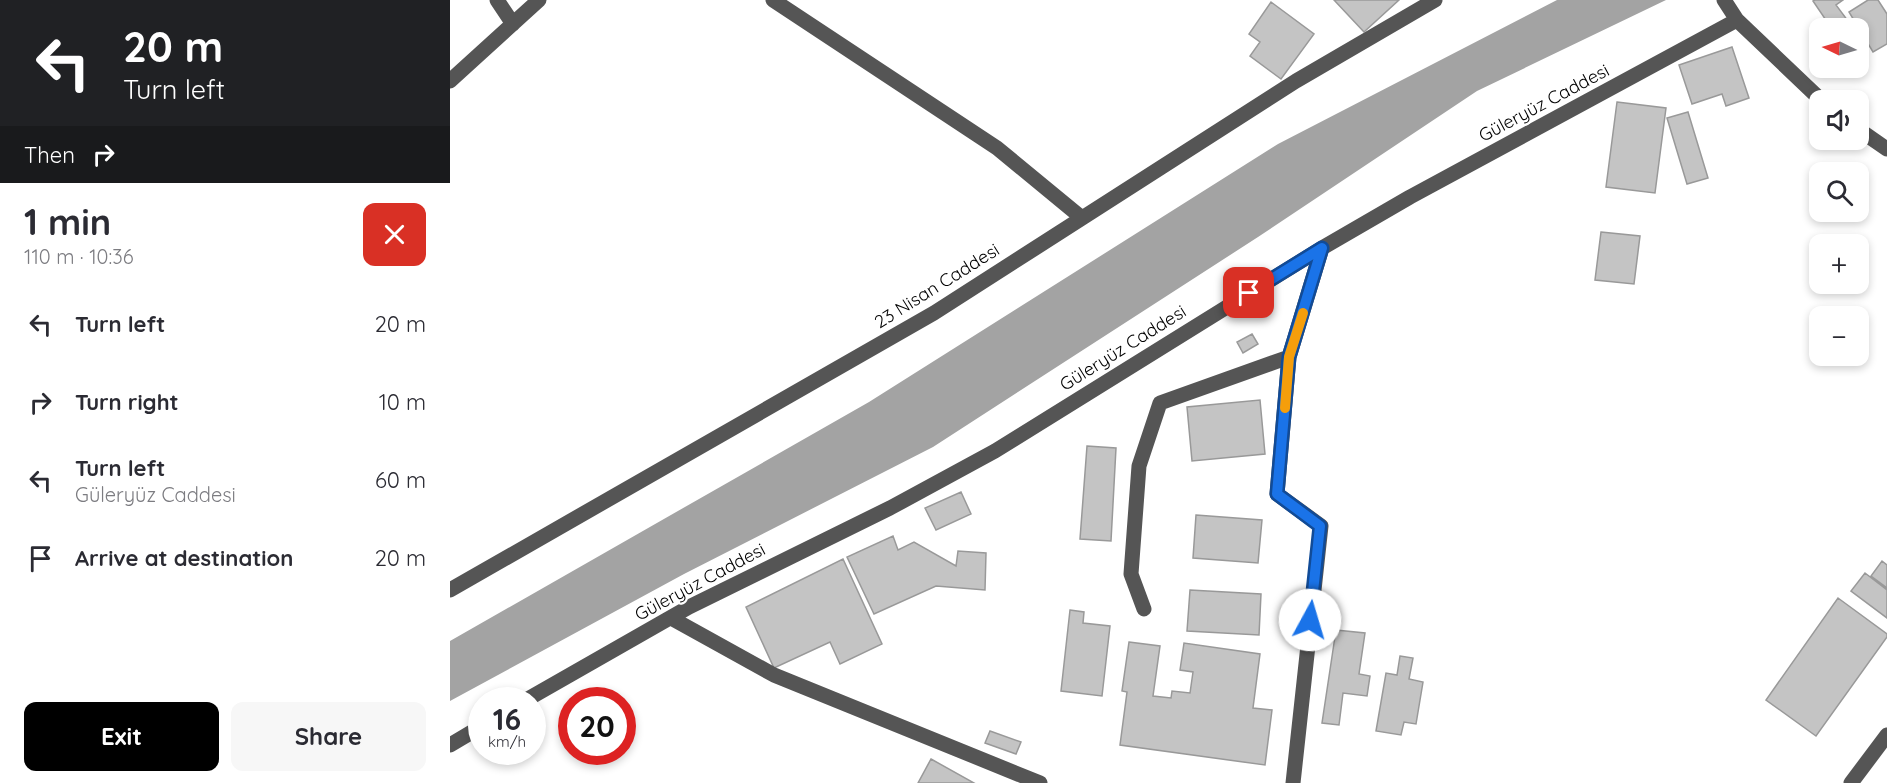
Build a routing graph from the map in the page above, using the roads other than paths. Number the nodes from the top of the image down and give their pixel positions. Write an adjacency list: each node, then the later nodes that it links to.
1 (497, 0): 7 (street)
2 (539, 0): 7 (street)
3 (773, 0): 12 (street)
4 (1435, 0): 12 (street, 23 Nisan Caddesi)
5 (1724, 0): 6 (street)
6 (1737, 20): 9 (street); 13 (street, Güleryüz Caddesi)
7 (513, 24): 8 (street)
8 (450, 81)
9 (1810, 90)
10 (1869, 137): 11 (street)
11 (1887, 149)
12 (1082, 218): 15 (street, 23 Nisan Caddesi)
13 (1322, 248): 14 (street); 17 (street, Güleryüz Caddesi)
14 (1289, 357): 16 (street); 23 (street)
15 (450, 590)
16 (1144, 609)
17 (671, 618): 18 (street, Güleryüz Caddesi); 22 (street)
18 (546, 689)
19 (468, 734): 21 (street)
20 (1887, 735): 24 (street)
21 (450, 745)
22 (1040, 783)
23 (1293, 783)
24 (1851, 783)

